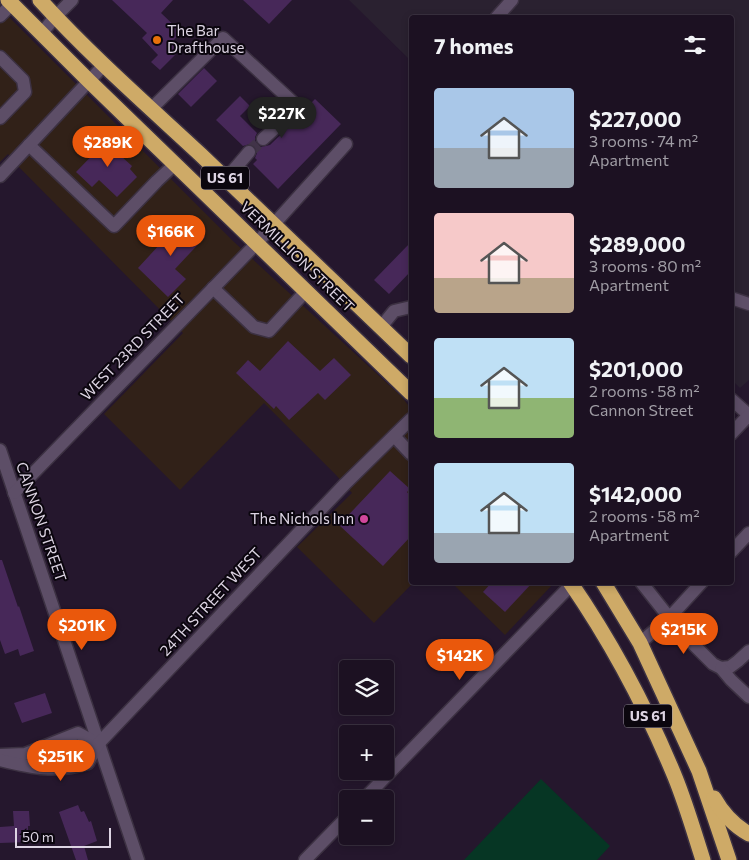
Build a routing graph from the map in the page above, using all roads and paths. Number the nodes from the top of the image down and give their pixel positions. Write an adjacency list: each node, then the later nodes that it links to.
1 (40, 0): 7 (highway, VERMILLION STREET / US 61)
2 (72, 0): 7 (street)
3 (512, 0): 5 (street)
4 (10, 2): 6 (street); 8 (highway, VERMILLION STREET / US 61)
5 (499, 15)
6 (0, 16)
7 (55, 16): 8 (street); 10 (highway, VERMILLION STREET / US 61)
8 (41, 34): 11 (highway, VERMILLION STREET / US 61)
9 (0, 57): 13 (street)
10 (104, 64): 11 (street); 12 (highway, VERMILLION STREET / US 61)
11 (89, 81): 16 (street); 18 (highway, VERMILLION STREET / US 61)
12 (151, 109): 14 (street); 20 (highway, VERMILLION STREET / US 61)
13 (0, 118)
14 (263, 139)
15 (346, 144): 21 (street, WEST 23RD STREET)
16 (29, 145): 18 (street); 19 (street)
17 (249, 152): 20 (street)
18 (175, 164): 22 (highway, VERMILLION STREET / US 61)
19 (0, 176)
20 (226, 179): 21 (highway, VERMILLION STREET / US 61)
21 (274, 224): 22 (street, WEST 23RD STREET); 28 (highway, VERMILLION STREET / US 61)
22 (257, 243): 23 (street, WEST 23RD STREET); 24 (highway, VERMILLION STREET / US 61)
23 (213, 288): 24 (street); 38 (street, WEST 23RD STREET)
24 (306, 291): 30 (highway, VERMILLION STREET / US 61)
25 (734, 299): 26 (street)
26 (749, 304)
27 (409, 307): 28 (street)
28 (381, 328): 29 (highway, VERMILLION STREET / US 61)
29 (409, 354)
30 (409, 391)
31 (734, 402): 32 (street)
32 (749, 415): 34 (street)
33 (409, 421): 35 (street, 24TH STREET WEST)
34 (734, 431)
35 (394, 436): 37 (street); 51 (street, 24TH STREET WEST)
36 (0, 450): 38 (street, CANNON STREET)
37 (409, 452)
38 (14, 493): 51 (street, CANNON STREET)
39 (749, 533): 40 (street)
40 (734, 549)
41 (570, 585): 55 (street)
42 (573, 585): 60 (highway, US 61)
43 (606, 585): 47 (highway, US 61)
44 (643, 585): 46 (street)
45 (699, 585): 46 (street)
46 (670, 617): 47 (street); 49 (street)
47 (640, 643): 54 (highway, US 61)
48 (749, 651): 49 (street)
49 (721, 668): 50 (street)
50 (749, 697)
51 (98, 744): 52 (street); 53 (street, 24TH STREET WEST); 58 (street, CANNON STREET)
52 (0, 755)
53 (0, 760)
54 (698, 772): 57 (highway); 61 (highway, US 61)
55 (373, 790)
56 (339, 825): 59 (street)
57 (749, 834)
58 (138, 860)
59 (305, 860)
60 (703, 860)
61 (729, 860)

